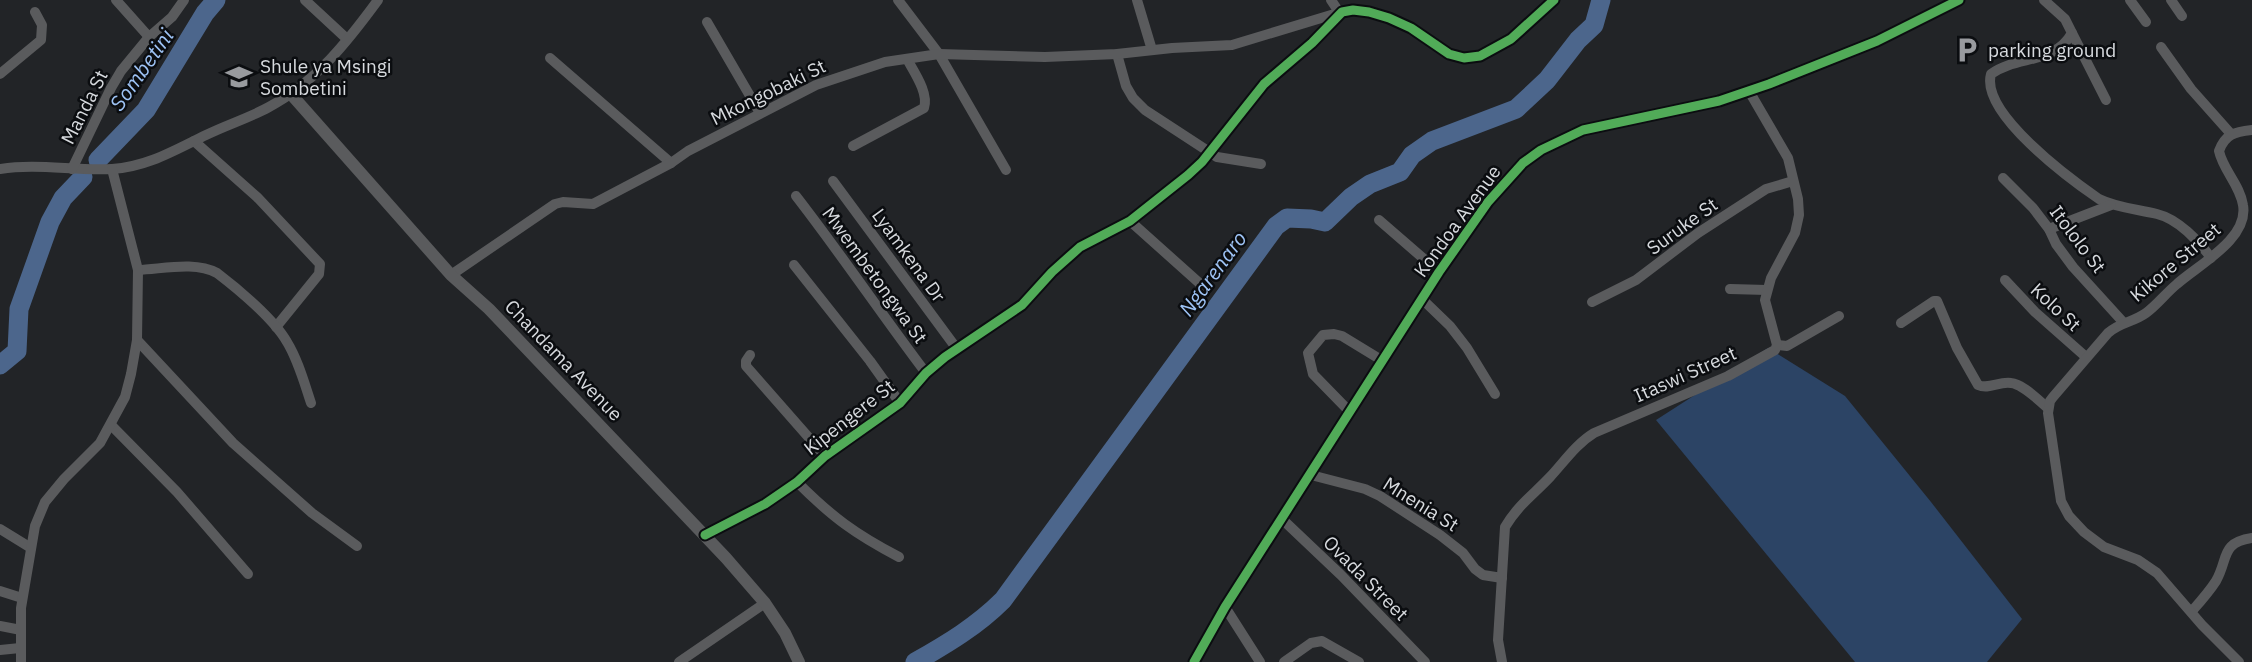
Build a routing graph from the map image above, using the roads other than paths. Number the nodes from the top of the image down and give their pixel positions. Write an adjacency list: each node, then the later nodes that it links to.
1 (116, 0): 19 (street)
2 (184, 0): 19 (street, Manda St)
3 (305, 0): 20 (street)
4 (378, 0): 20 (street)
5 (898, 0): 23 (street)
6 (1137, 0): 22 (street)
7 (1331, 0): 14 (street)
8 (1553, 0): 14 (street)
9 (1959, 0): 28 (street, Kondoa Avenue)
10 (2044, 0): 18 (street)
11 (2130, 0): 17 (street)
12 (2171, 0): 15 (street)
13 (35, 12): 27 (street)
14 (1340, 12): 22 (street, Mkongobaki St); 36 (street, Kipengere St)
15 (2182, 16)
16 (707, 22): 31 (street)
17 (2146, 22)
18 (2072, 33): 30 (street); 47 (street)
19 (149, 37): 40 (street, Manda St)
20 (347, 39): 29 (street)
21 (2161, 47): 33 (street)
22 (1152, 50): 24 (street, Mkongobaki St)
23 (939, 54): 24 (street, Mkongobaki St); 26 (street, Mkongobaki St); 42 (street)
24 (1117, 54): 36 (street)
25 (550, 58): 37 (street)
26 (907, 59): 31 (street, Mkongobaki St); 35 (street)
27 (0, 74)
28 (1749, 91): 45 (street); 54 (street, Kondoa Avenue)
29 (290, 93): 34 (street); 55 (street, Chandama Avenue)
30 (2106, 100)
31 (760, 113): 37 (street, Mkongobaki St)
32 (2252, 130): 33 (street)
33 (2231, 134): 51 (street, Kikore Street)
34 (194, 141): 41 (street); 65 (street)
35 (853, 146)
36 (1210, 152): 38 (street); 49 (street, Kipengere St)
37 (671, 163): 55 (street, Mkongobaki St)
38 (1261, 164)
39 (0, 169): 40 (street)
40 (72, 169): 41 (street)
41 (111, 169): 53 (street)
42 (1006, 170)
43 (2003, 178): 50 (street, Itololo St)
44 (832, 181): 68 (street, Lyamkena Dr)
45 (1793, 181): 59 (street); 61 (street, Suruke St)
46 (796, 197): 72 (street, Mwembetongwa St)
47 (2111, 205): 50 (street); 51 (street)
48 (1379, 220): 54 (street)
49 (1130, 221): 57 (street); 68 (street, Kipengere St)
50 (2049, 229): 63 (street, Itololo St)
51 (2211, 258): 63 (street, Kikore Street)
52 (794, 265): 75 (street)
53 (138, 270): 65 (street); 66 (street)
54 (1439, 272): 60 (street, Kondoa Avenue)
55 (451, 275): 84 (street, Chandama Avenue)
56 (2005, 280): 70 (street, Kolo St)
57 (1206, 289)
58 (1730, 289): 59 (street)
59 (1767, 290): 67 (street)
60 (1422, 299): 71 (street, Kondoa Avenue); 73 (street)
61 (1592, 302)
62 (1839, 316): 67 (street, Itaswi Street)
63 (2123, 322): 70 (street, Kikore Street)
64 (1901, 323): 76 (street)
65 (276, 327): 74 (street)
66 (137, 340): 78 (street); 86 (street)
67 (1777, 345): 90 (street, Itaswi Street)
68 (957, 349): 72 (street, Kipengere St)
69 (750, 355): 79 (street)
70 (2087, 356): 76 (street, Kikore Street)
71 (1383, 361): 77 (street, Kondoa Avenue); 77 (street)
72 (926, 373): 75 (street, Kipengere St)
73 (1495, 394)
74 (311, 403)
75 (900, 403): 79 (street, Kipengere St)
76 (2048, 408): 95 (street)
77 (1350, 412): 80 (street, Kondoa Avenue)
78 (111, 425): 87 (street); 89 (street)
79 (825, 456): 81 (street, Kipengere St)
80 (1311, 475): 82 (street, Kondoa Avenue); 90 (street, Mnenia St)
81 (797, 482): 84 (street, Kipengere St); 88 (street)
82 (1282, 519): 94 (street, Kondoa Avenue); 107 (street, Ovada Street)
83 (0, 529): 87 (street)
84 (705, 536): 93 (street, Chandama Avenue)
85 (2252, 538): 95 (street)
86 (357, 546)
87 (31, 548): 92 (street)
88 (899, 557)
89 (248, 574)
90 (1502, 578): 108 (street, Itaswi Street)
91 (0, 591): 92 (street)
92 (22, 598): 97 (street)
93 (765, 603): 101 (street); 102 (street, Chandama Avenue)
94 (1225, 607): 103 (street, Kondoa Avenue); 104 (street)
95 (2192, 611): 109 (street)
96 (0, 626): 97 (street)
97 (21, 630): 98 (street)
98 (20, 648): 99 (street); 100 (street)
99 (0, 650)
100 (21, 662)
101 (679, 662)
102 (799, 662)
103 (1194, 662)
104 (1260, 662)
105 (1284, 662): 106 (street)
106 (1359, 662)
107 (1425, 662)
108 (1502, 662)
109 (2239, 662)

